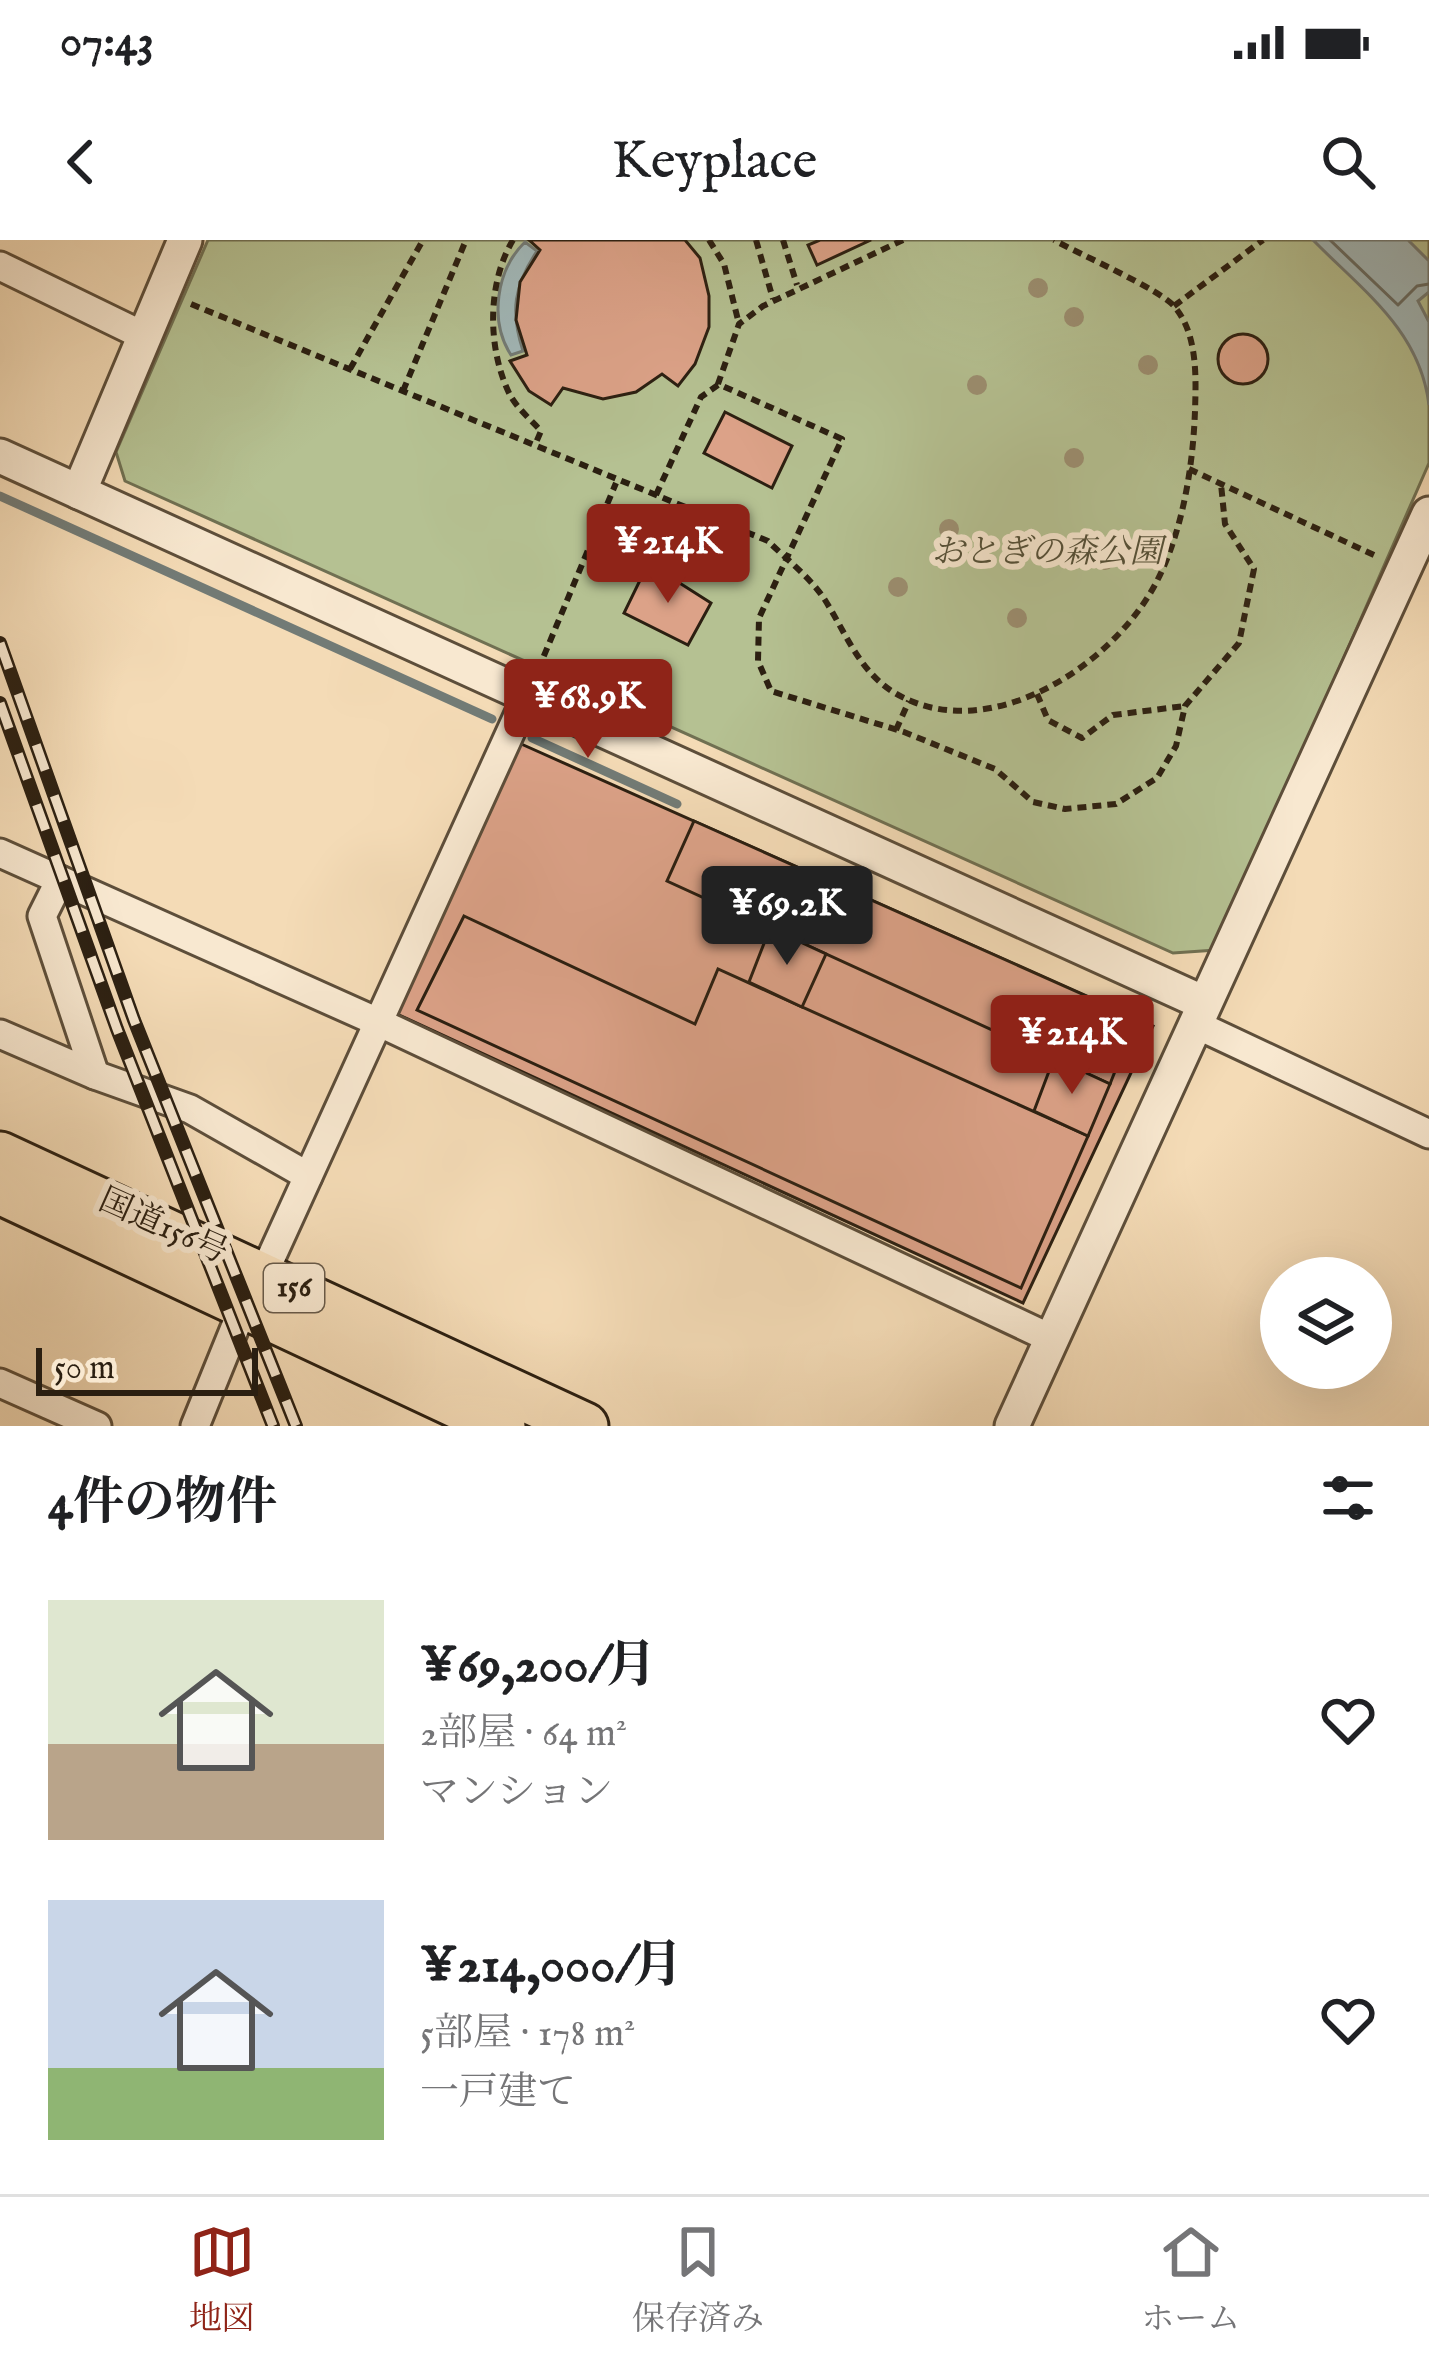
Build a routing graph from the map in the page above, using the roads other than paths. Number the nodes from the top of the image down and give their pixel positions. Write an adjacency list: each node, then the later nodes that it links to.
1 (185, 240): 3 (street)
2 (0, 266): 3 (street)
3 (145, 335): 5 (street)
4 (0, 456): 5 (street)
5 (79, 492): 7 (street)
6 (1426, 519): 10 (street)
7 (527, 696): 10 (street); 11 (street)
8 (0, 853): 9 (street)
9 (59, 880): 11 (street); 13 (street)
10 (1200, 1013): 14 (street); 19 (street)
11 (380, 1023): 16 (street); 19 (street)
12 (0, 1034): 13 (street)
13 (95, 1075): 16 (street)
14 (1429, 1134)
15 (0, 1155): 18 (highway, 国道156号 / 156)
16 (308, 1176): 18 (street)
17 (0, 1191): 18 (highway, 国道156号 / 156)
18 (254, 1288): 21 (highway, 国道156号 / 156); 23 (street); 24 (highway, 国道156号 / 156)
19 (1050, 1338): 25 (street)
20 (0, 1383): 22 (street)
21 (477, 1420)
22 (97, 1426)
23 (195, 1426)
24 (585, 1426)
25 (1012, 1426)

